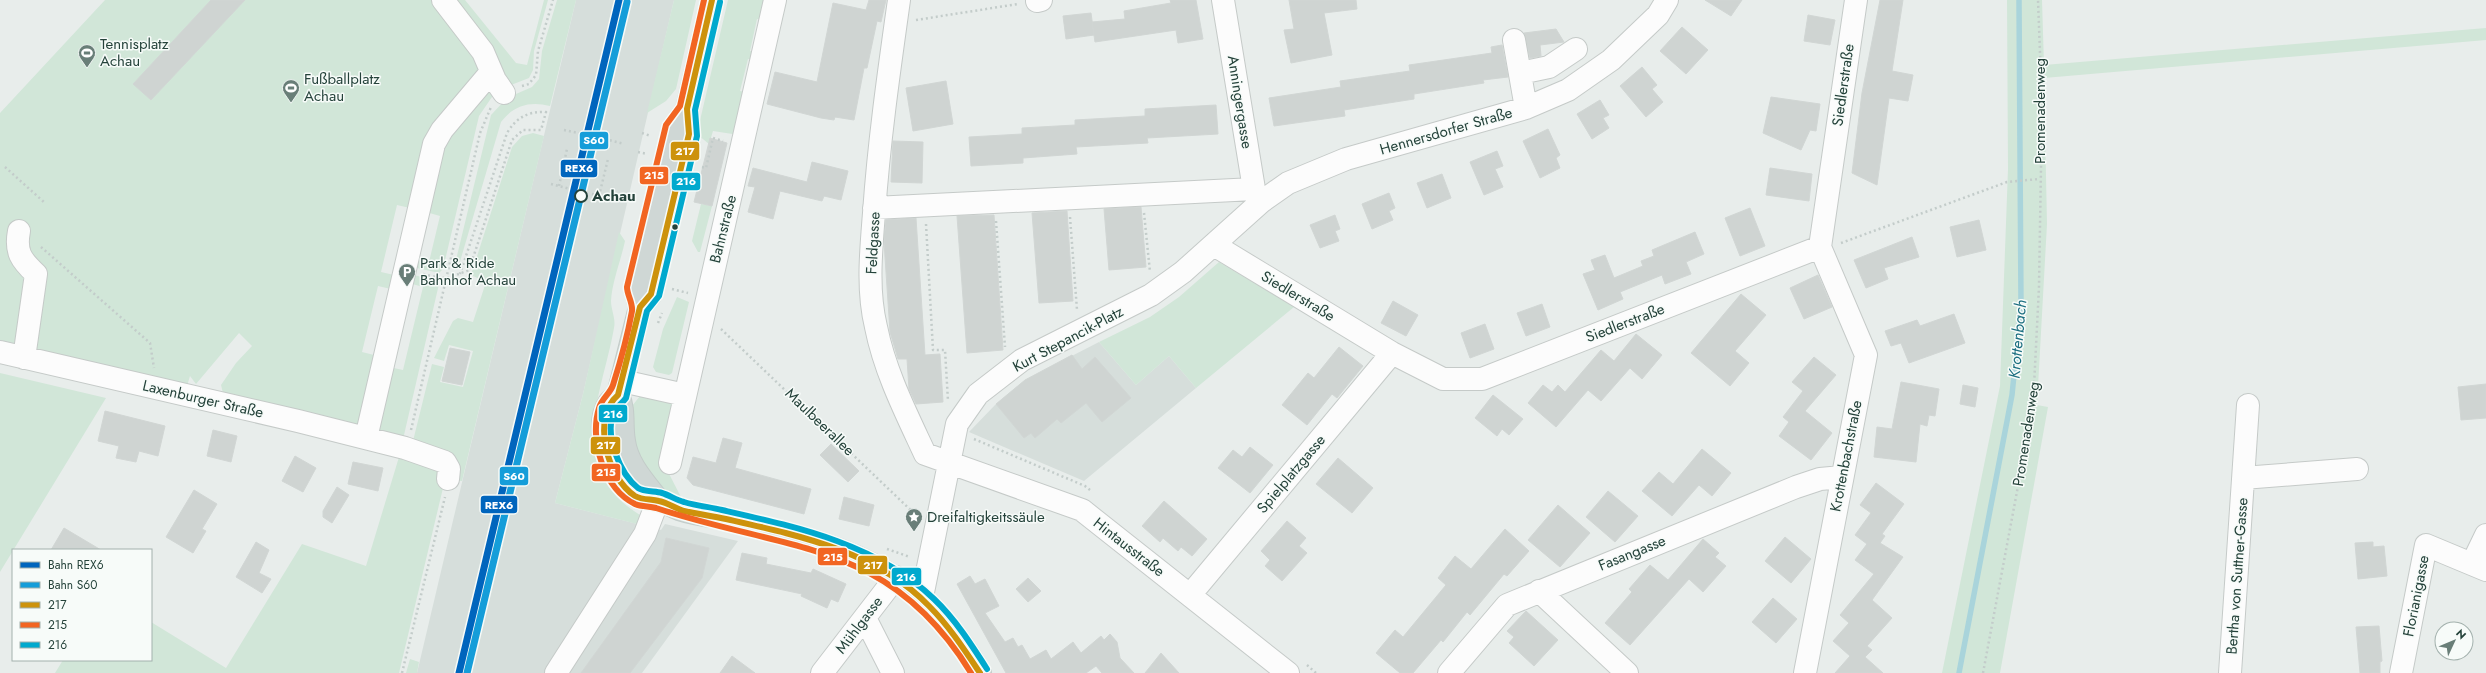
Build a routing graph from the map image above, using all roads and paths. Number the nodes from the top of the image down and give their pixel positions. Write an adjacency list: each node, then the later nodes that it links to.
1 (443, 0): 14 (street)
2 (553, 0): 16 (path)
3 (712, 0): 65 (main road)
4 (775, 0): 57 (street, Bahnstraße)
5 (899, 0): 11 (street, Feldgasse)
6 (1039, 0): 11 (path)
7 (1223, 0): 38 (street, Anningergasse)
8 (1667, 0): 17 (street, Hennersdorfer Straße)
9 (1856, 0): 48 (street, Siedlerstraße)
10 (2038, 0): 31 (path, Promenadenweg)
11 (896, 23): 44 (street, Feldgasse)
12 (1514, 40): 15 (street)
13 (1576, 49): 15 (street)
14 (491, 72): 16 (street); 69 (street)
15 (1520, 73): 17 (street)
16 (504, 93): 50 (path)
17 (1526, 108): 38 (street, Hennersdorfer Straße)
18 (572, 127): 20 (path)
19 (564, 130): 20 (path)
20 (573, 132): 21 (path)
21 (583, 134)
22 (613, 137): 24 (path)
23 (605, 139): 24 (path)
24 (613, 141): 25 (path)
25 (624, 144)
26 (712, 144): 30 (path)
27 (567, 149): 33 (path)
28 (608, 159): 37 (path)
29 (5, 167): 42 (path)
30 (702, 167)
31 (2039, 179): 48 (path); 97 (path, Promenadenweg)
32 (551, 184): 33 (path)
33 (559, 186): 34 (path)
34 (570, 189)
35 (592, 194): 37 (path)
36 (1143, 195): 38 (street); 40 (street); 55 (path)
37 (599, 196): 39 (path)
38 (1258, 196): 47 (street, Hennersdorfer Straße)
39 (611, 198)
40 (1068, 199): 41 (street); 59 (path)
41 (995, 202): 43 (street); 63 (path)
42 (45, 203)
43 (925, 206): 44 (street); 68 (path)
44 (874, 208): 71 (street, Feldgasse)
45 (20, 231): 62 (street)
46 (38, 245): 64 (path)
47 (1214, 245): 55 (street, Kurt Stepancik-Platz); 61 (street, Siedlerstraße)
48 (1828, 246): 61 (street, Siedlerstraße); 74 (street, Krottenbachstraße)
49 (460, 274): 49 (path); 50 (path)
50 (446, 279): 70 (path)
51 (674, 281): 52 (path)
52 (672, 289): 53 (path); 54 (path)
53 (686, 293)
54 (669, 295)
55 (1152, 295): 59 (street, Kurt Stepancik-Platz)
56 (664, 308): 58 (path)
57 (702, 314): 66 (street, Bahnstraße); 79 (path, Maulbeerallee)
58 (656, 328)
59 (1078, 332): 63 (street, Kurt Stepancik-Platz)
60 (0, 352): 62 (street, Laxenburger Straße)
61 (1392, 353): 84 (street, Spielplatzgasse)
62 (24, 358): 64 (street, Laxenburger Straße)
63 (1007, 372): 68 (street, Kurt Stepancik-Platz)
64 (152, 387): 69 (street, Laxenburger Straße)
65 (620, 388): 66 (street); 78 (main road)
66 (685, 395): 72 (street, Bahnstraße)
67 (2248, 405): 75 (street, Bertha von Suttner-Gasse)
68 (957, 424): 71 (street, Kurt Stepancik-Platz); 77 (path)
69 (366, 438): 70 (street, Laxenburger Straße)
70 (405, 448): 76 (street, Laxenburger Straße)
71 (948, 461): 79 (street, Kurt Stepancik-Platz); 84 (street, Hintausstraße)
72 (670, 463)
73 (2357, 469): 75 (street, Bertha von Suttner-Gasse)
74 (1842, 477): 83 (street, Fasangasse); 96 (street, Krottenbachstraße)
75 (2243, 478): 98 (street, Bertha von Suttner-Gasse)
76 (448, 479): 88 (path)
77 (1091, 491)
78 (658, 500): 82 (main road); 89 (street)
79 (934, 534): 85 (street, Kurt Stepancik-Platz)
80 (2486, 535): 81 (street, Florianigasse)
81 (2479, 567): 99 (street, Florianigasse)
82 (896, 577): 85 (main road); 86 (street, Mühlgasse)
83 (1539, 591): 94 (street, Fasangasse); 95 (street)
84 (1190, 595): 87 (street, Hintausstraße)
85 (922, 597): 92 (main road)
86 (865, 618): 90 (street, Mühlgasse); 91 (street)
87 (1297, 668): 93 (path)
88 (402, 673)
89 (556, 673)
90 (822, 673)
91 (893, 673)
92 (980, 673)
93 (1316, 673)
94 (1449, 673)
95 (1627, 673)
96 (1805, 673)
97 (1983, 673)
98 (2230, 673)
99 (2401, 673)

